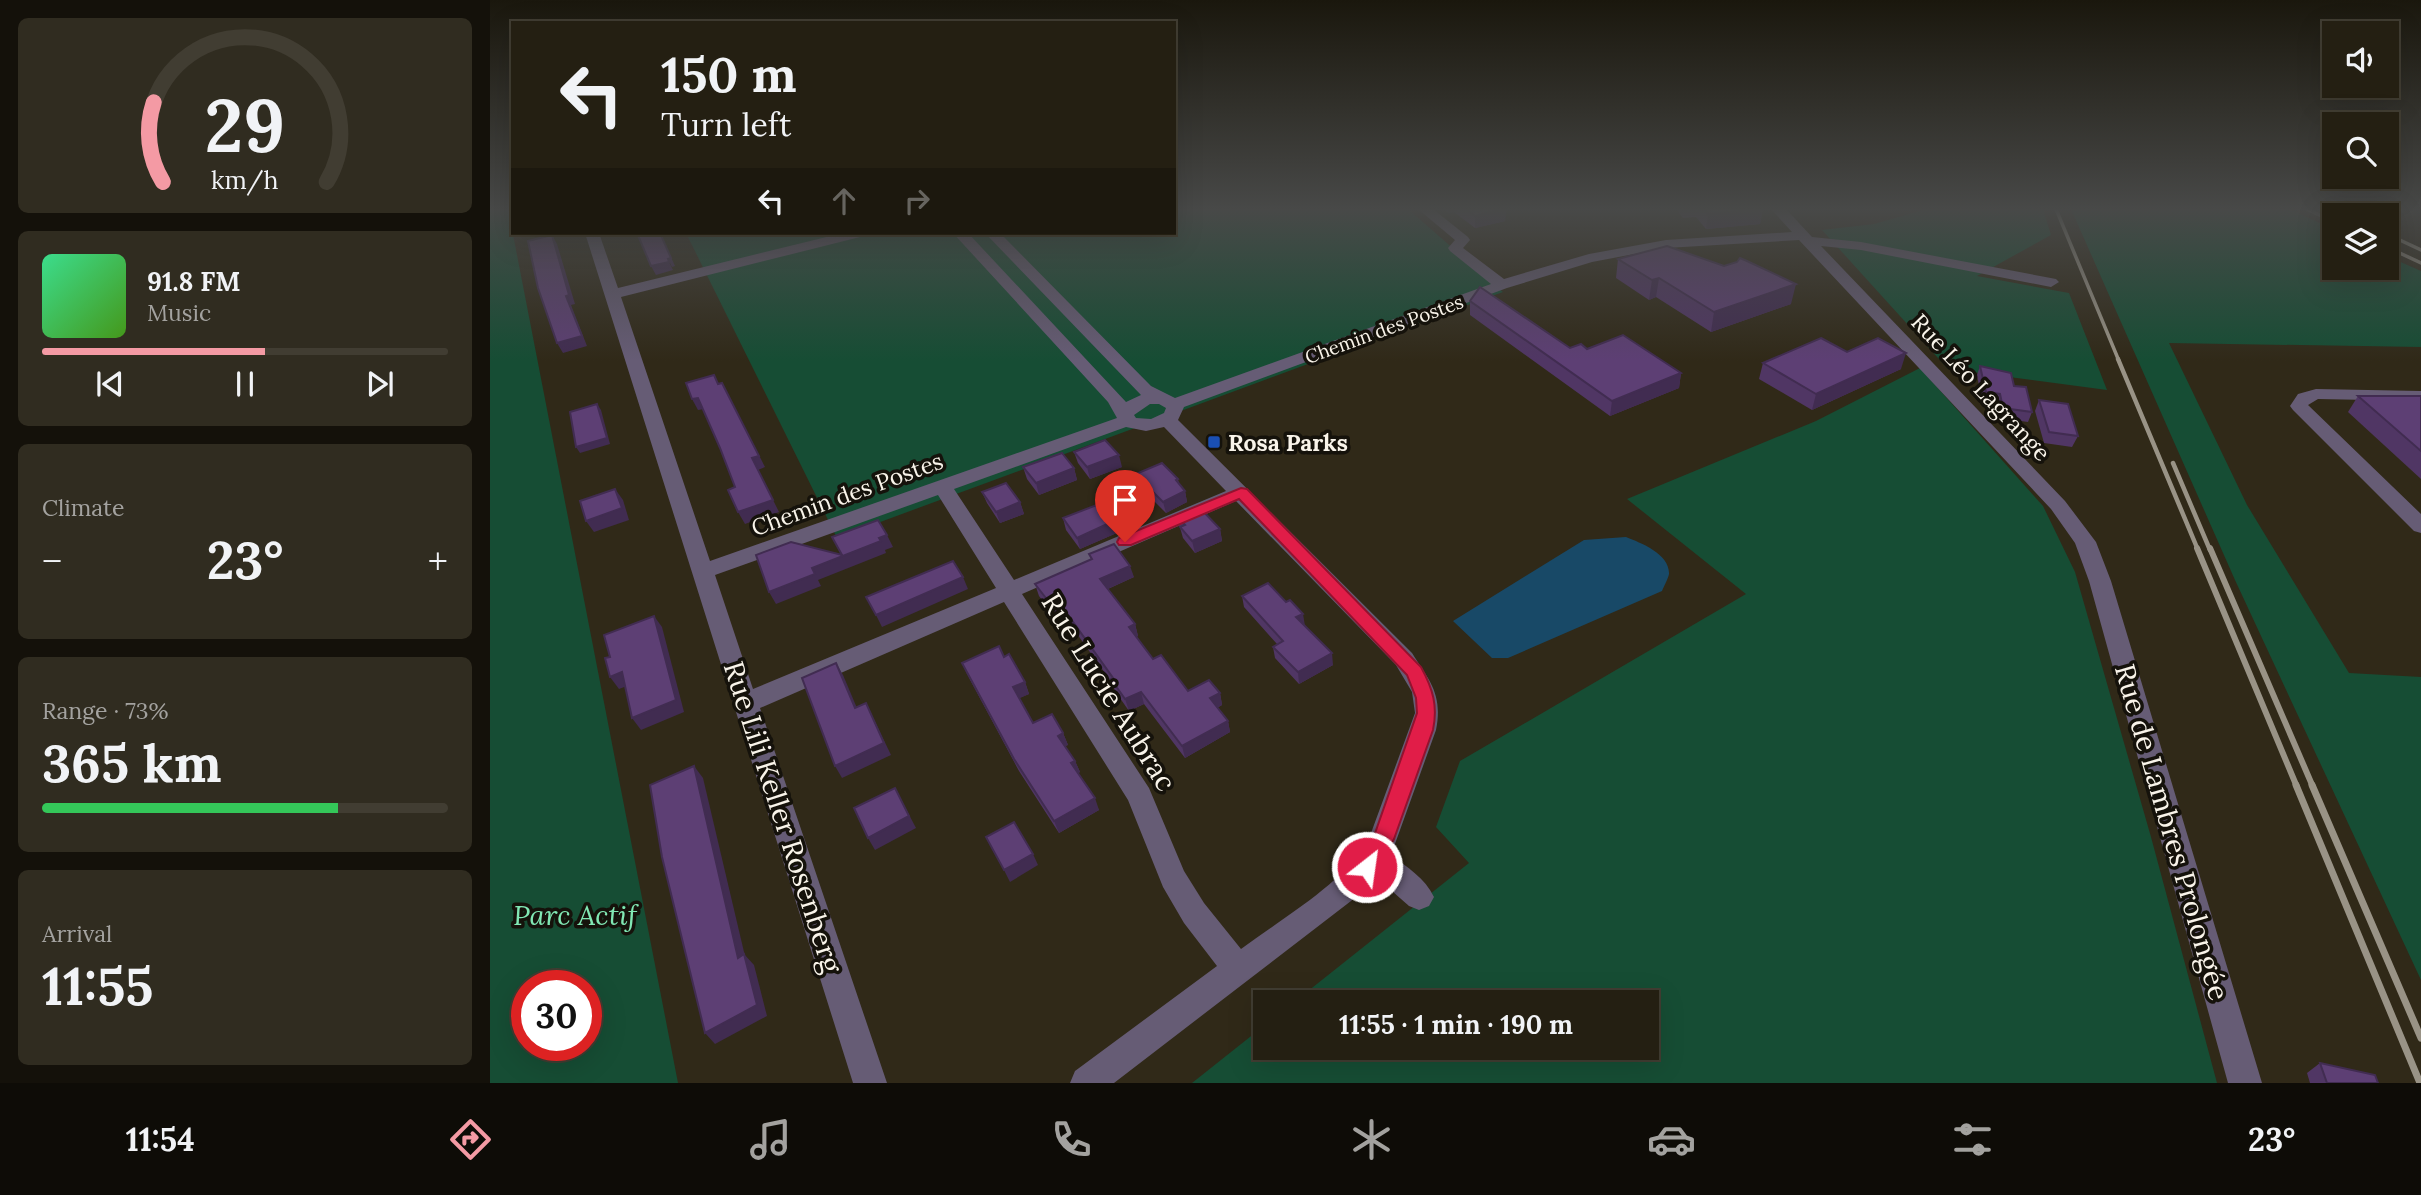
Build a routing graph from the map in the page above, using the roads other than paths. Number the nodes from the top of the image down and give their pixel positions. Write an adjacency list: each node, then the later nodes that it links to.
1 (601, 260): 11 (street, Rue Lili Keller Rosenberg)
2 (752, 260): 11 (street)
3 (984, 260): 14 (street)
4 (1018, 260): 13 (street)
5 (1467, 260): 10 (street)
6 (1584, 260): 10 (street, Chemin des Postes)
7 (1827, 260): 19 (street, Rue Léo Lagrange)
8 (1932, 260): 9 (street, Chemin des Postes)
9 (2051, 282)
10 (1502, 285): 13 (street, Chemin des Postes)
11 (613, 294): 18 (street, Rue Lili Keller Rosenberg)
12 (2421, 396): 17 (street)
13 (1166, 408): 14 (street, Chemin des Postes); 14 (street); 16 (street)
14 (1127, 417): 15 (street, Chemin des Postes)
15 (942, 486): 18 (street, Chemin des Postes); 20 (street, Rue Lucie Aubrac)
16 (1241, 492): 20 (street); 22 (street)
17 (2421, 526)
18 (699, 561): 21 (street, Rue Lili Keller Rosenberg)
19 (2099, 581): 27 (street, Rue de Lambres Prolongée)
20 (1009, 591): 21 (street); 24 (street, Rue Lucie Aubrac)
21 (746, 703): 25 (street, Rue Lili Keller Rosenberg)
22 (1373, 859): 23 (street); 24 (street)
23 (1419, 897)
24 (1238, 969): 26 (street)
25 (870, 1083)
26 (1087, 1083)
27 (2245, 1083)

